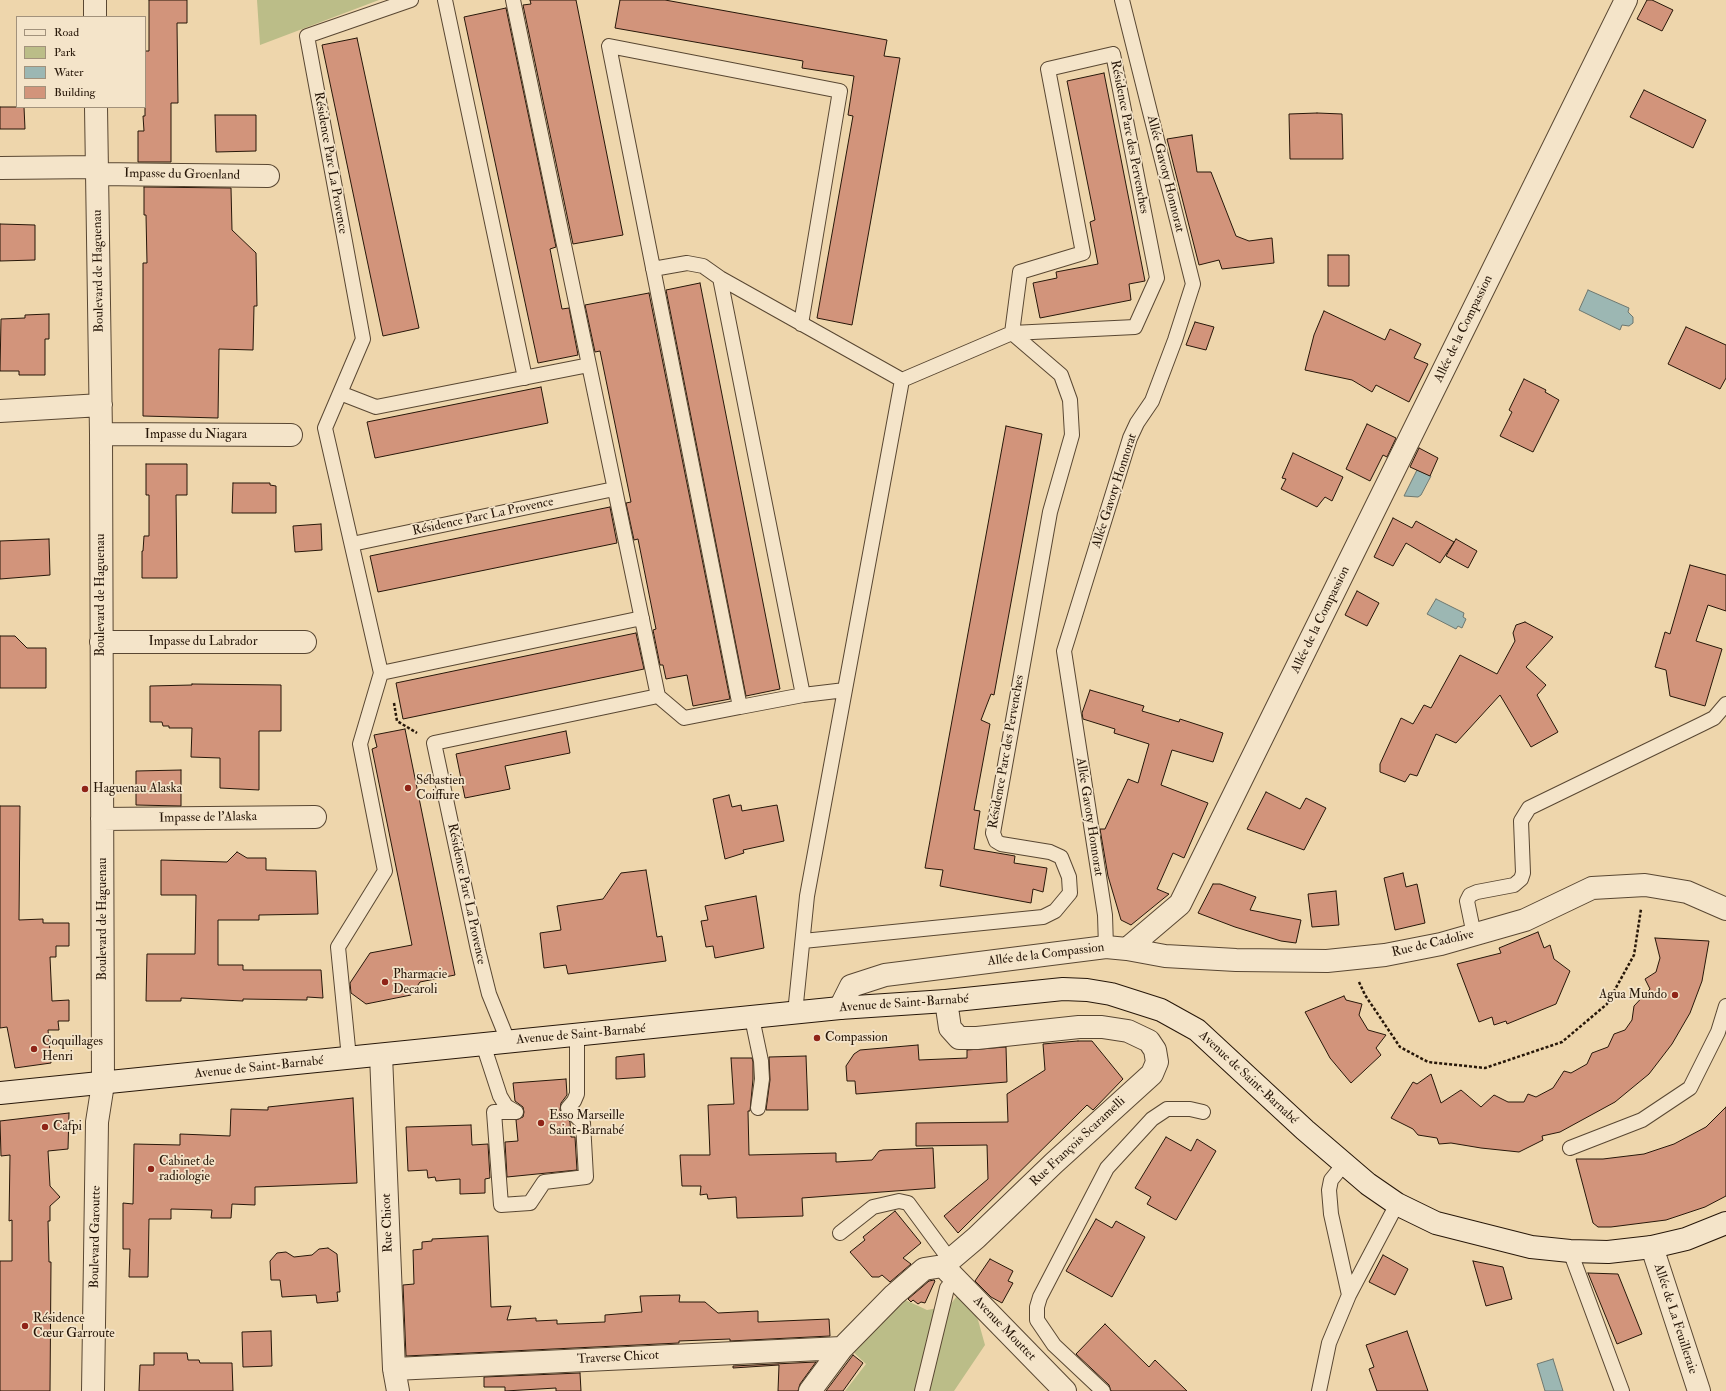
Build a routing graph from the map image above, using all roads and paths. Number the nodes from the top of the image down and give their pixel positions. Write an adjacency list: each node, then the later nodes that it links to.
1 (95, 0): 7 (street)
2 (411, 0): 19 (lane, Résidence Parc La Provence)
3 (445, 0): 17 (lane)
4 (513, 0): 16 (lane)
5 (1122, 0): 41 (lane, Allée Gavoty Honnorat)
6 (1626, 0): 41 (street, Allée de la Compassion)
7 (95, 16)
8 (96, 108): 10 (street, Boulevard de Haguenau)
9 (0, 168): 10 (street, Impasse du Groenland)
10 (97, 171): 11 (street, Impasse du Groenland); 20 (street, Boulevard de Haguenau)
11 (268, 176)
12 (653, 269): 13 (lane); 14 (lane); 34 (lane)
13 (720, 278): 14 (lane); 31 (lane)
14 (801, 324): 18 (lane)
15 (1012, 333): 15 (lane, Résidence Parc des Pervenches); 18 (lane, Résidence Parc des Pervenches); 40 (lane, Résidence Parc des Pervenches)
16 (589, 365): 17 (lane); 24 (lane)
17 (525, 378): 19 (lane)
18 (902, 380): 30 (lane)
19 (340, 393): 25 (lane, Résidence Parc La Provence)
20 (101, 405): 21 (street); 22 (street, Boulevard de Haguenau)
21 (0, 411)
22 (101, 434): 23 (street, Impasse du Niagara); 27 (street, Boulevard de Haguenau)
23 (291, 435)
24 (614, 489): 25 (lane, Résidence Parc La Provence); 26 (lane)
25 (352, 544): 29 (lane, Résidence Parc La Provence)
26 (642, 618): 29 (lane); 32 (lane)
27 (100, 642): 28 (street, Impasse du Labrador); 36 (street, Boulevard de Haguenau)
28 (304, 642)
29 (381, 673): 52 (lane, Résidence Parc La Provence)
30 (845, 690): 31 (lane); 40 (lane)
31 (803, 695): 34 (lane)
32 (658, 696): 34 (lane); 49 (lane, Résidence Parc La Provence)
33 (1726, 704): 39 (lane)
34 (740, 707)
35 (315, 816): 36 (street, Impasse de l'Alaska)
36 (102, 819): 53 (street, Boulevard de Haguenau)
37 (1645, 884): 38 (street, Rue de Cadolive); 39 (street, Rue de Cadolive); 42 (path)
38 (1725, 905)
39 (1474, 935): 42 (street, Rue de Cadolive)
40 (803, 941): 46 (lane)
41 (1116, 948): 42 (street, Rue de Cadolive); 45 (street, Allée de la Compassion)
42 (1348, 959)
43 (946, 1001): 45 (street, Avenue de Saint-Barnabé); 58 (street, Avenue de Saint-Barnabé); 64 (street, Rue François Scaramelli)
44 (1726, 1006): 57 (lane)
45 (840, 1008): 46 (street, Avenue de Saint-Barnabé)
46 (795, 1013): 47 (street, Avenue de Saint-Barnabé)
47 (752, 1018): 48 (street, Avenue de Saint-Barnabé); 55 (lane)
48 (576, 1035): 49 (street, Avenue de Saint-Barnabé); 50 (lane)
49 (508, 1041): 50 (street, Avenue de Saint-Barnabé)
50 (483, 1044): 51 (street, Avenue de Saint-Barnabé)
51 (381, 1055): 52 (street, Avenue de Saint-Barnabé); 67 (street, Rue Chicot)
52 (349, 1058): 53 (street, Avenue de Saint-Barnabé)
53 (103, 1084): 54 (street, Avenue de Saint-Barnabé); 68 (street, Boulevard Garoutte)
54 (0, 1094)
55 (758, 1108)
56 (1203, 1112): 73 (lane)
57 (1570, 1148)
58 (1344, 1164): 59 (street, Avenue de Saint-Barnabé); 65 (lane)
59 (1397, 1204): 63 (street, Avenue de Saint-Barnabé); 65 (lane)
60 (1726, 1223): 62 (street, Avenue de Saint-Barnabé)
61 (840, 1233): 64 (lane)
62 (1652, 1247): 63 (street, Avenue de Saint-Barnabé); 76 (street, Allée de La Feuilleraie)
63 (1570, 1251): 75 (lane)
64 (949, 1268): 66 (street); 71 (lane); 72 (street, Avenue Mouttet)
65 (1349, 1295): 74 (lane)
66 (842, 1348): 67 (street, Traverse Chicot); 70 (street)
67 (394, 1369): 69 (street, Rue Chicot)
68 (93, 1391)
69 (398, 1391)
70 (810, 1391)
71 (922, 1391)
72 (1065, 1391)
73 (1103, 1391)
74 (1319, 1391)
75 (1622, 1391)
76 (1698, 1391)

